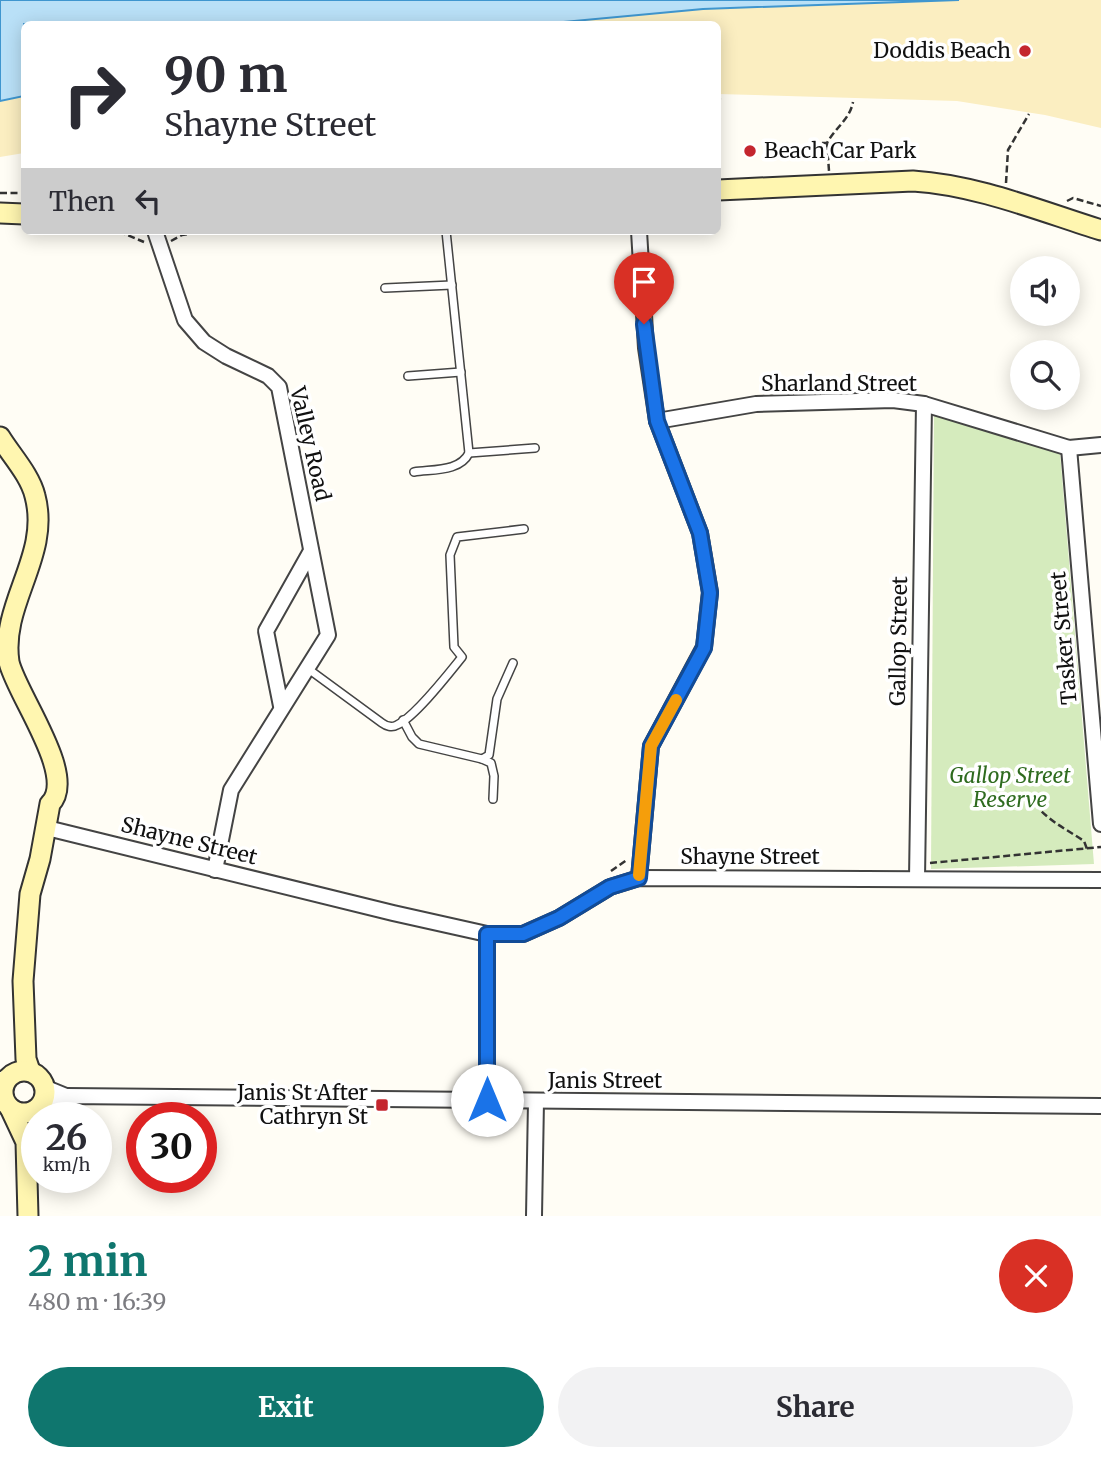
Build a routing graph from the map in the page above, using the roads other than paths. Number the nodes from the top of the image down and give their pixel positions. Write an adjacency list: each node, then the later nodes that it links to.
1 (721, 190): 6 (street)
2 (0, 213): 3 (street)
3 (21, 214)
4 (0, 222): 5 (street)
5 (21, 222)
6 (1101, 230)
7 (156, 235): 23 (street, Valley Road)
8 (446, 235): 10 (lane)
9 (639, 235): 15 (street)
10 (452, 285): 11 (lane); 12 (lane)
11 (386, 288)
12 (461, 372): 13 (lane); 20 (lane)
13 (408, 376)
14 (923, 404): 15 (street, Sharland Street); 18 (street, Sharland Street); 35 (street, Gallop Street)
15 (657, 421): 34 (street)
16 (1, 442): 32 (street)
17 (1101, 445): 18 (street, Sharland Street)
18 (1069, 447): 28 (street, Tasker Street)
19 (535, 448): 20 (lane)
20 (469, 453): 21 (lane)
21 (414, 472)
22 (524, 529): 27 (lane)
23 (311, 551): 25 (street, Valley Road); 26 (street)
24 (513, 663): 29 (lane)
25 (307, 668): 26 (street, Valley Road); 27 (lane)
26 (281, 706): 33 (street, Valley Road)
27 (403, 720): 29 (lane)
28 (1097, 746): 31 (street, Tasker Street)
29 (482, 759): 30 (lane)
30 (493, 799)
31 (1101, 824)
32 (47, 828): 33 (street, Shayne Street); 38 (street)
33 (215, 870): 37 (street, Shayne Street)
34 (639, 878): 35 (street, Shayne Street); 37 (street, Shayne Street)
35 (917, 879): 36 (street, Shayne Street)
36 (1101, 880)
37 (487, 934): 40 (street)
38 (12, 1083): 39 (street); 39 (street); 44 (street)
39 (41, 1099): 40 (street, Janis Street); 42 (street)
40 (487, 1100): 41 (street, Janis Street)
41 (536, 1101): 43 (street, Janis Street); 47 (street)
42 (40, 1102)
43 (1101, 1106)
44 (21, 1121)
45 (27, 1193): 46 (street)
46 (28, 1216)
47 (534, 1216)

